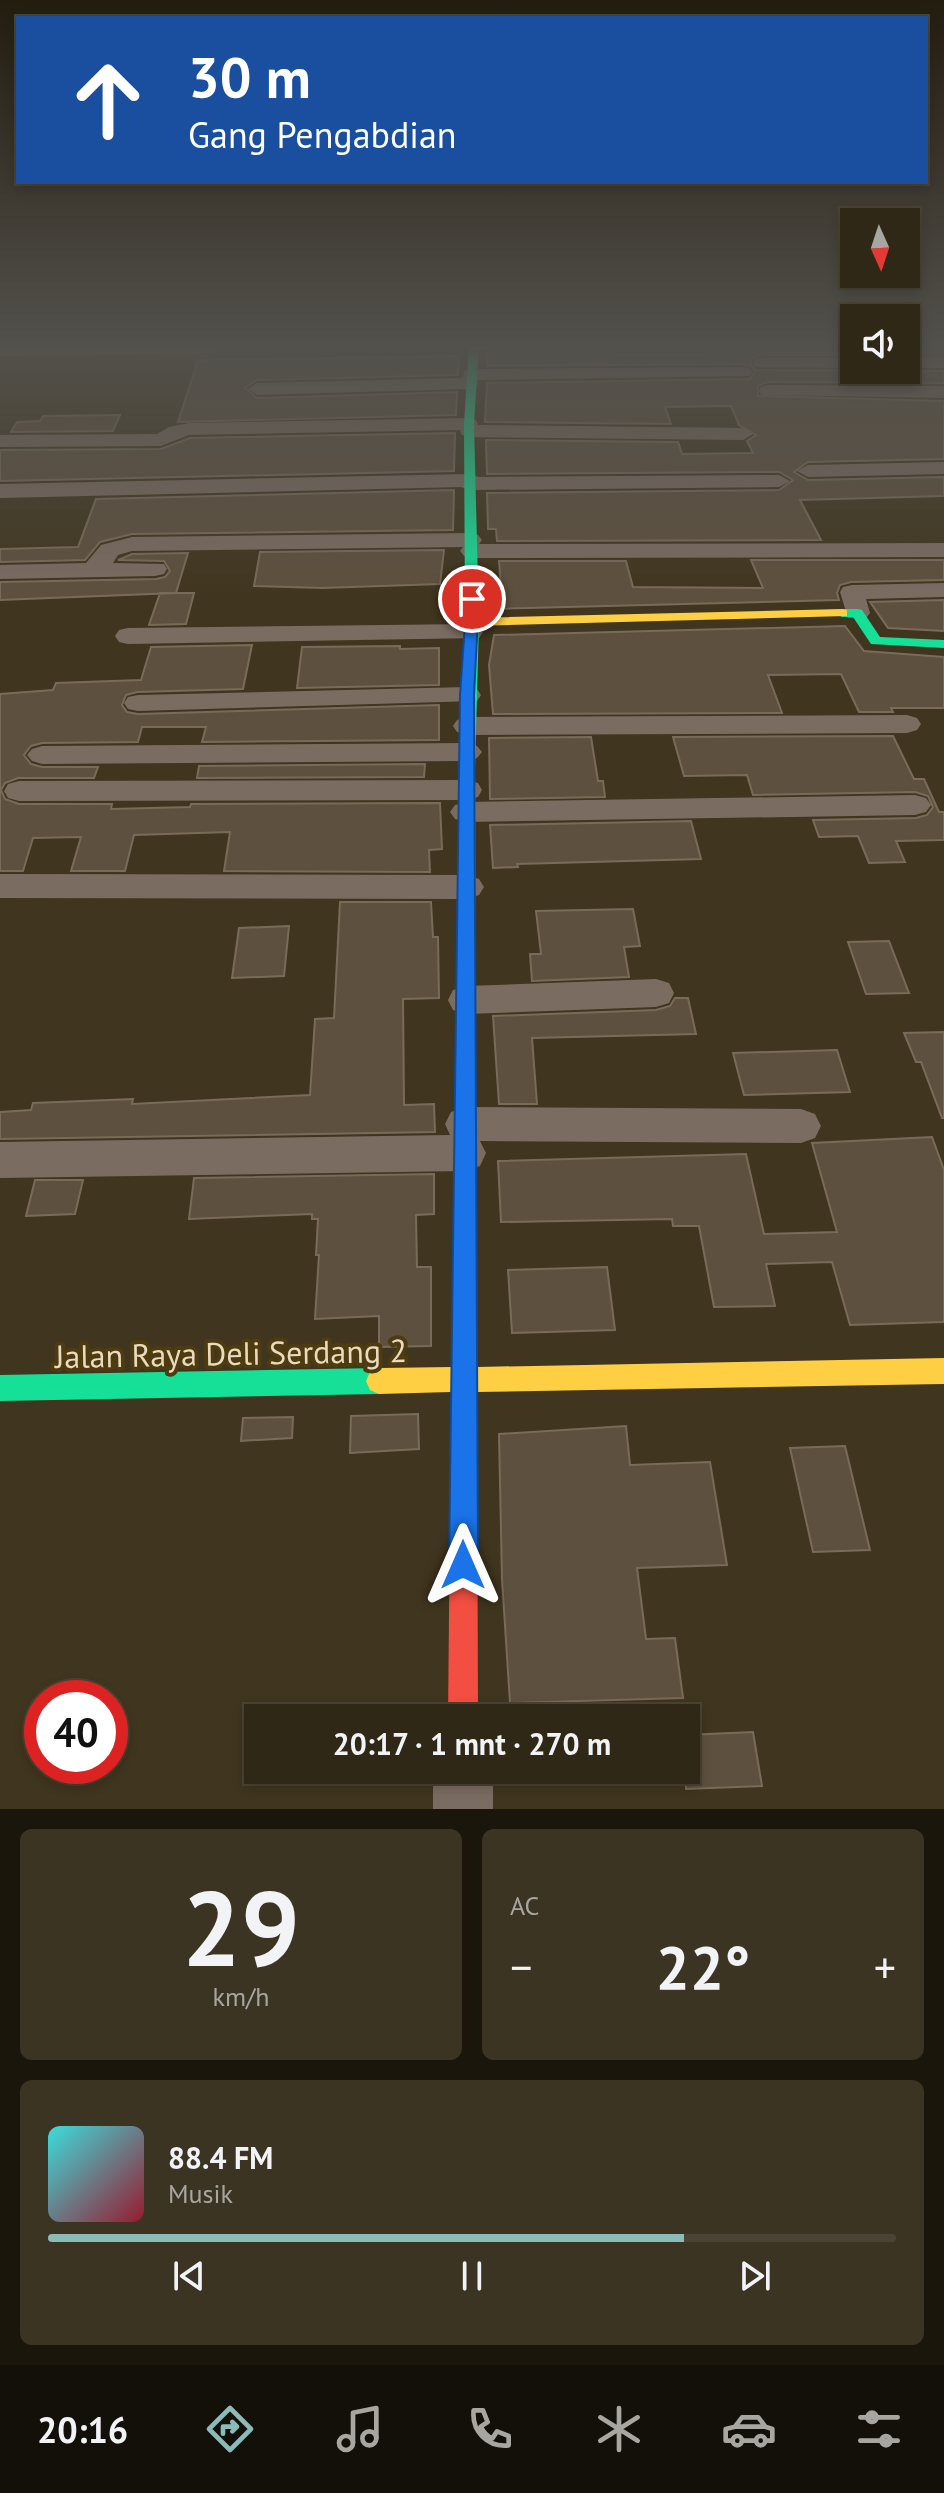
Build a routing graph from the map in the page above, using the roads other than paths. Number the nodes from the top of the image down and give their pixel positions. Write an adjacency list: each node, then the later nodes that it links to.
1 (351, 428): 5 (street)
2 (469, 428): 9 (street)
3 (488, 428): 4 (street)
4 (743, 434)
5 (0, 441)
6 (944, 468): 7 (street)
7 (808, 471)
8 (779, 481): 9 (street)
9 (470, 482): 10 (street); 11 (street)
10 (0, 491)
11 (471, 546): 12 (street); 14 (street); 18 (street)
12 (944, 550)
13 (155, 569): 14 (street)
14 (92, 570): 15 (street)
15 (0, 572)
16 (944, 590): 17 (street)
17 (857, 613): 18 (street); 20 (street)
18 (471, 627): 19 (street); 21 (street)
19 (128, 636)
20 (944, 644)
21 (467, 695): 22 (street); 24 (street)
22 (138, 703)
23 (907, 724): 24 (street)
24 (467, 739): 25 (street); 27 (street)
25 (42, 755)
26 (19, 791): 27 (street)
27 (466, 801): 28 (street); 30 (street)
28 (915, 805)
29 (0, 886): 30 (street)
30 (467, 887): 32 (street)
31 (656, 993): 32 (street)
32 (466, 1000): 34 (street)
33 (801, 1126): 34 (street)
34 (465, 1139): 35 (street); 37 (street)
35 (0, 1160)
36 (944, 1371): 37 (street, Jalan Raya Deli Serdang 2)
37 (463, 1380): 38 (street, Jalan Raya Deli Serdang 2); 39 (street)
38 (0, 1388)
39 (463, 1704)
40 (463, 1784): 41 (street)
41 (463, 1809)

